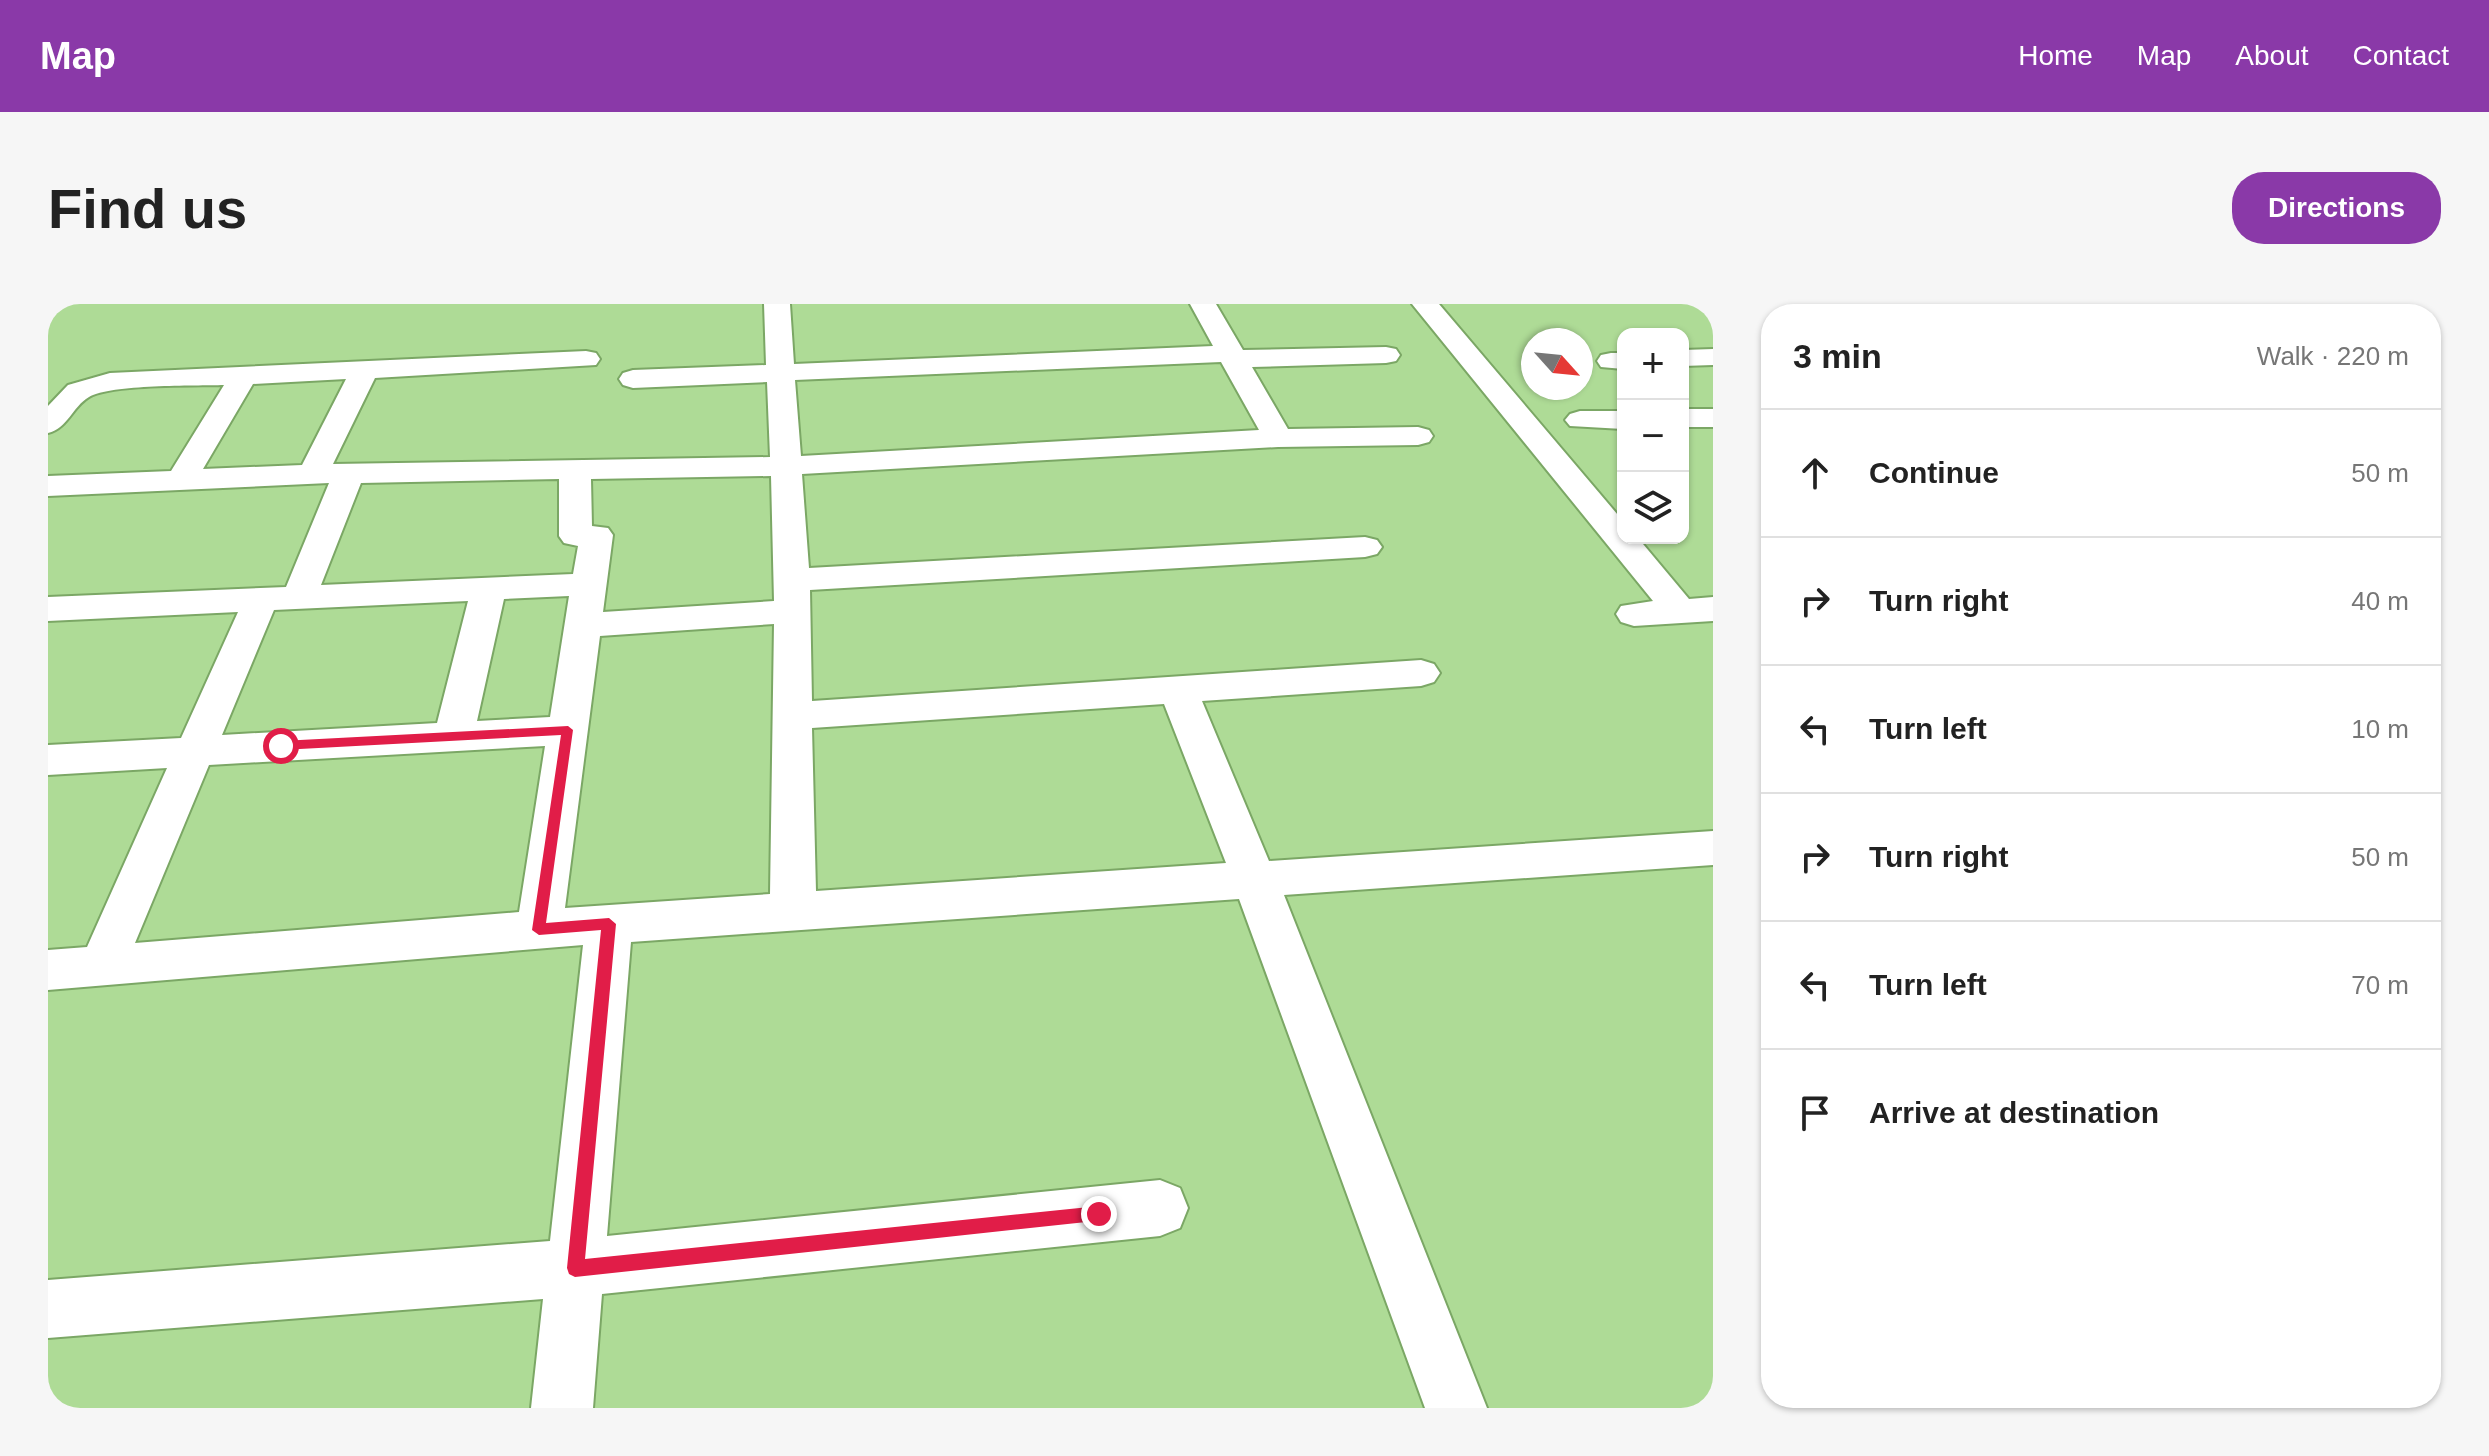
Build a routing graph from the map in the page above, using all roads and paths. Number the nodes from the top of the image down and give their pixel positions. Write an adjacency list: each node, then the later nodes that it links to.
1 (777, 304): 10 (street)
2 (1203, 304): 5 (street)
3 (1425, 304): 32 (street)
4 (1386, 355): 5 (street)
5 (1232, 356): 10 (street); 19 (street)
6 (1713, 357): 7 (street)
7 (1689, 358)
8 (586, 359): 9 (street)
9 (364, 372): 11 (street); 22 (street)
10 (780, 373): 12 (street); 20 (street)
11 (243, 377): 17 (street); 24 (street)
12 (633, 379)
13 (1689, 418): 14 (street)
14 (1713, 418)
15 (1580, 420): 16 (street)
16 (1617, 420)
17 (48, 424)
18 (1418, 436): 19 (street)
19 (1278, 438): 20 (street)
20 (785, 466): 21 (street); 29 (street)
21 (575, 469): 23 (street); 27 (street)
22 (313, 474): 23 (street); 24 (street)
23 (349, 474): 30 (street)
24 (181, 480): 25 (street)
25 (48, 486)
26 (1365, 547): 29 (street)
27 (588, 584): 28 (street); 34 (street)
28 (489, 588): 30 (street); 39 (street)
29 (792, 596): 34 (street); 37 (street)
30 (280, 598): 31 (street); 40 (street)
31 (48, 609)
32 (1696, 610): 33 (street)
33 (1634, 614)
34 (583, 625): 38 (street)
35 (1421, 673): 36 (street)
36 (1178, 690): 37 (street); 43 (street)
37 (792, 716): 44 (street)
38 (568, 730): 39 (street); 46 (street)
39 (454, 736): 40 (street)
40 (195, 751): 41 (street); 47 (street)
41 (48, 760)
42 (1713, 848): 43 (street)
43 (1255, 880): 44 (street); 53 (street)
44 (793, 912): 45 (street)
45 (609, 924): 46 (street); 50 (street)
46 (539, 930): 47 (street)
47 (102, 965): 48 (street)
48 (48, 970)
49 (1160, 1208): 50 (street)
50 (575, 1268): 51 (street); 52 (street)
51 (48, 1309)
52 (562, 1408)
53 (1456, 1408)

